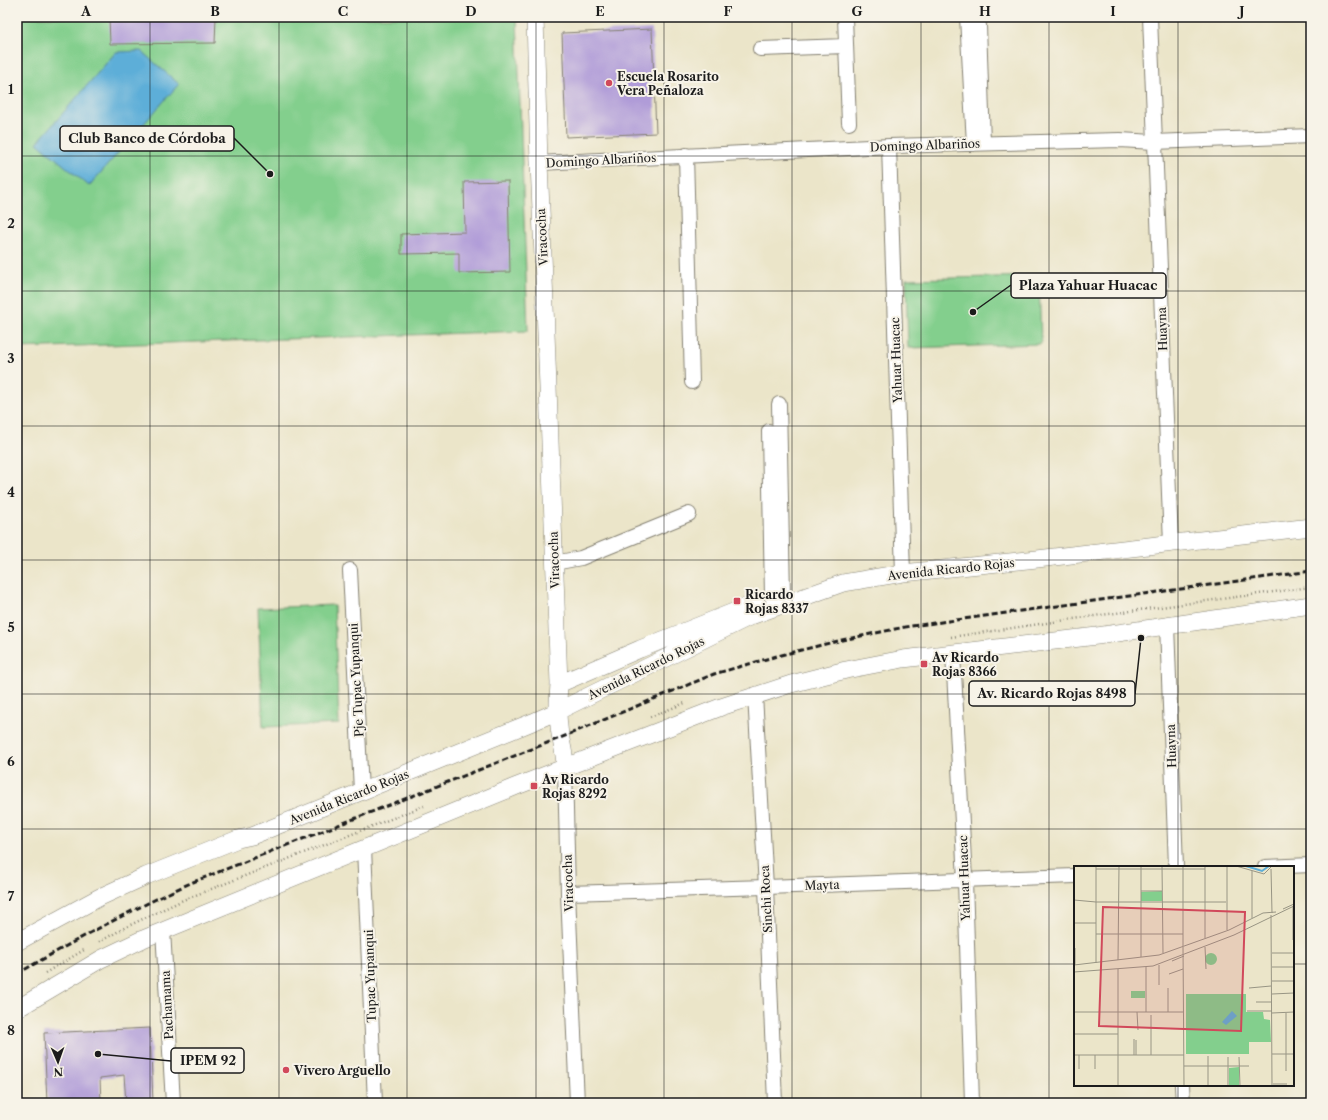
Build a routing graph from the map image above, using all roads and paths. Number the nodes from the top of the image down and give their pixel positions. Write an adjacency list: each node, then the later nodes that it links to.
1 (534, 17): 14 (main road, Viracocha)
2 (845, 17): 6 (street)
3 (967, 17): 11 (street)
4 (1150, 17): 10 (street, Huayna)
5 (979, 26): 11 (street)
6 (846, 46): 7 (street); 8 (street)
7 (760, 49)
8 (849, 123)
9 (1311, 136): 10 (street, Domingo Albariños)
10 (1154, 142): 11 (street, Domingo Albariños); 20 (street, Huayna)
11 (978, 143): 12 (street, Domingo Albariños)
12 (890, 146): 13 (street, Domingo Albariños); 23 (street, Yahuar Huacac)
13 (686, 156): 14 (street, Domingo Albariños); 15 (street)
14 (539, 163): 21 (main road, Viracocha)
15 (692, 382)
16 (779, 404): 26 (street)
17 (769, 431): 26 (street)
18 (689, 514): 21 (street)
19 (1311, 527): 20 (main road, Avenida Ricardo Rojas)
20 (1171, 544): 23 (main road, Avenida Ricardo Rojas)
21 (554, 563): 31 (main road, Viracocha)
22 (350, 570): 35 (street, Pje Tupac Yupanqui)
23 (903, 573): 24 (main road, Avenida Ricardo Rojas)
24 (843, 583): 26 (main road); 33 (main road, Avenida Ricardo Rojas)
25 (1311, 587): 28 (path)
26 (778, 596): 31 (main road)
27 (1311, 605): 29 (main road)
28 (1067, 620)
29 (1167, 625): 30 (main road); 38 (street, Huayna)
30 (953, 653): 32 (main road); 41 (street, Yahuar Huacac)
31 (559, 684): 33 (main road, Viracocha)
32 (755, 695): 34 (main road); 42 (street, Sinchi Roca)
33 (558, 711): 34 (main road, Viracocha); 35 (main road, Avenida Ricardo Rojas)
34 (565, 767): 36 (main road); 43 (street, Viracocha)
35 (361, 791): 45 (main road, Avenida Ricardo Rojas)
36 (364, 848): 44 (main road); 49 (street, Tupac Yupanqui)
37 (1311, 865): 39 (street)
38 (1176, 866)
39 (1288, 866)
40 (1074, 876): 41 (street, Mayta)
41 (965, 880): 42 (street, Mayta); 52 (street, Yahuar Huacac)
42 (766, 887): 43 (street, Mayta); 51 (street, Sinchi Roca)
43 (568, 892): 50 (street, Viracocha)
44 (163, 930): 46 (main road); 48 (street, Pachamama)
45 (17, 942)
46 (17, 1009)
47 (1182, 1086): 53 (street)
48 (173, 1103)
49 (375, 1103)
50 (577, 1103)
51 (775, 1103)
52 (972, 1103)
53 (1182, 1103)

